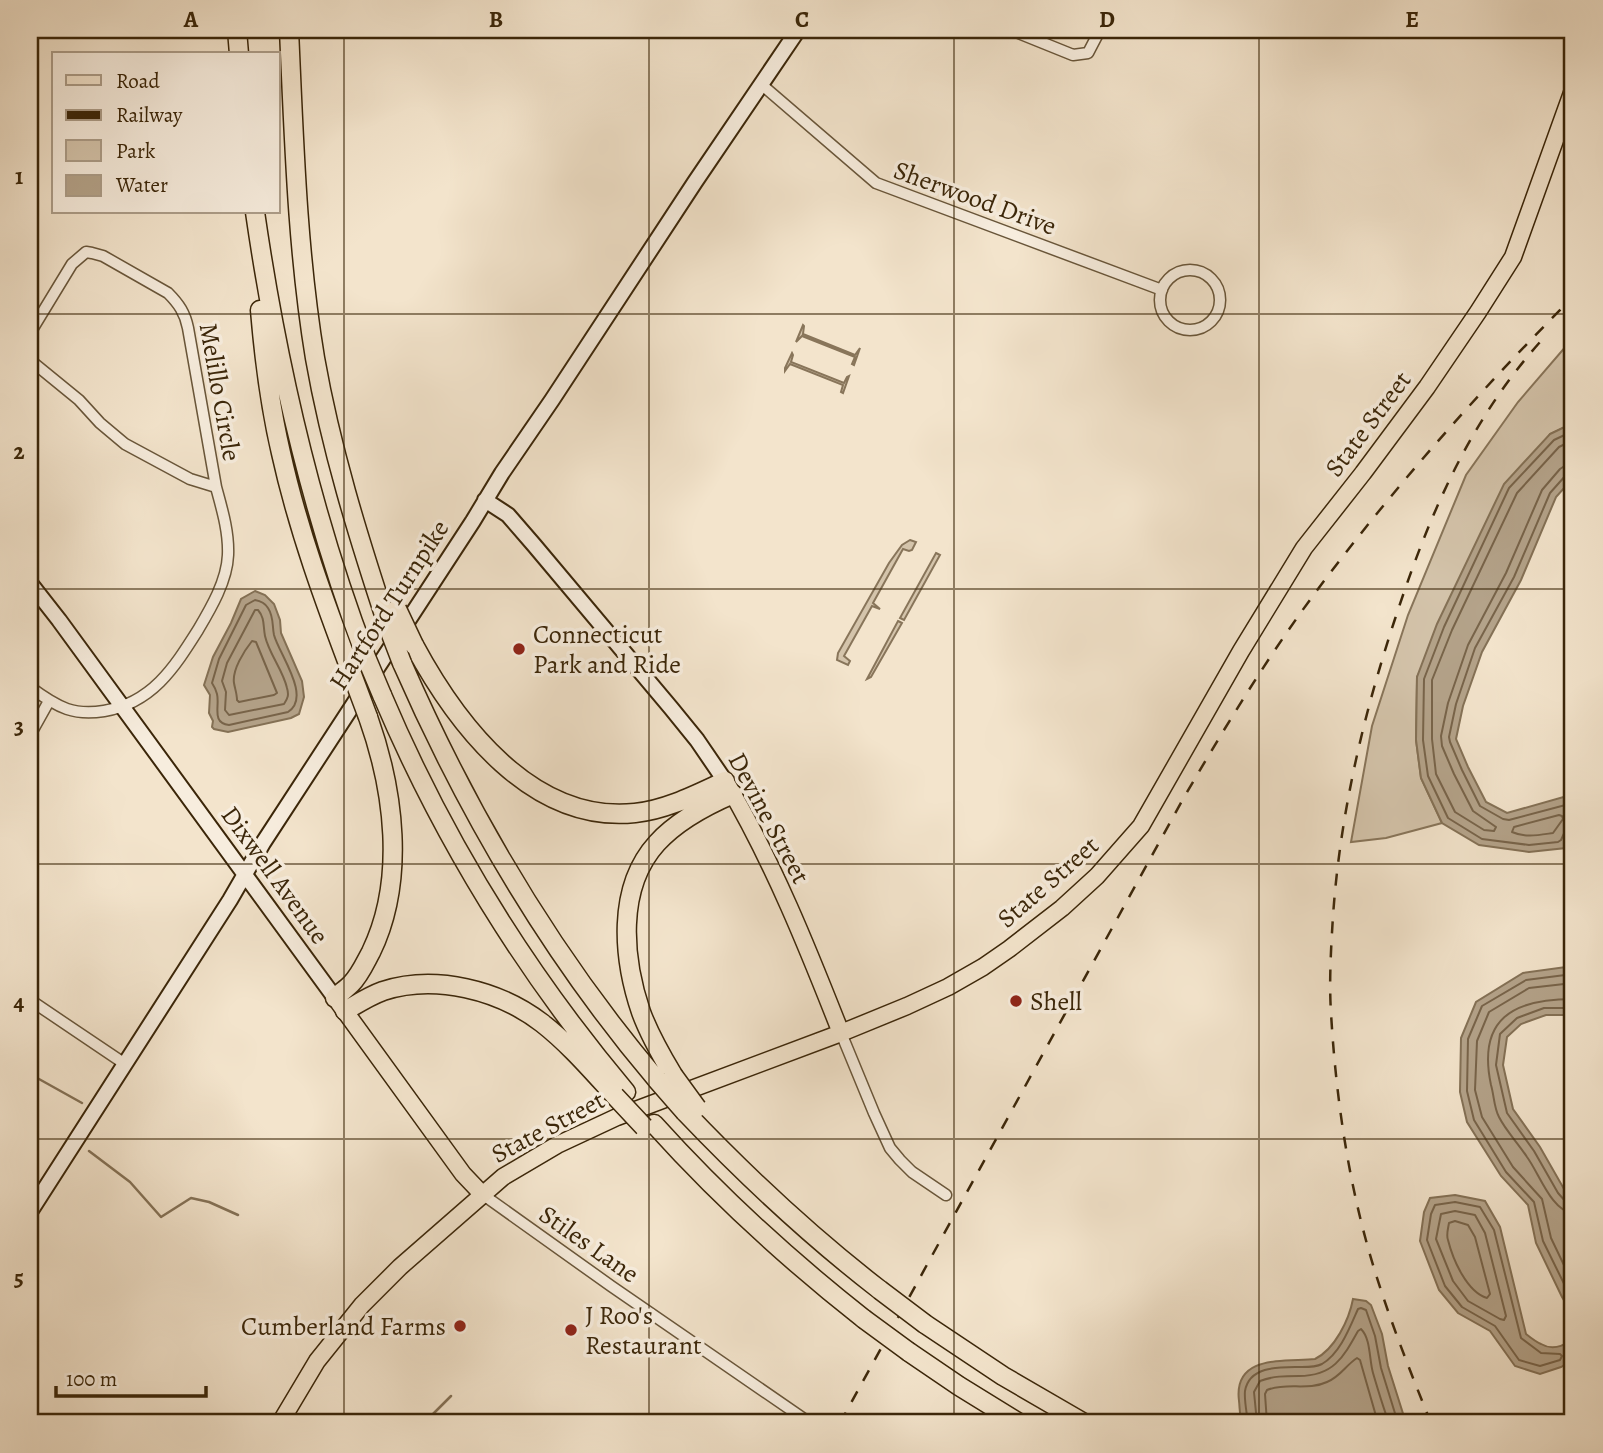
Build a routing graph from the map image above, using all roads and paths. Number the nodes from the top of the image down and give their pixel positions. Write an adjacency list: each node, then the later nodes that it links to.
1 (237, 30): 6 (highway)
2 (289, 30): 17 (highway)
3 (798, 30): 7 (main road, Hartford Turnpike)
4 (1011, 30): 5 (street)
5 (1100, 30)
6 (239, 52)
7 (762, 85): 11 (street, Sherwood Drive); 15 (main road, Hartford Turnpike)
8 (1573, 90): 26 (main road, State Street)
9 (255, 214): 10 (highway)
10 (263, 268): 25 (highway, bridge); 29 (highway, bridge)
11 (1162, 290): 11 (street)
12 (30, 333): 14 (street, Melillo Circle)
13 (30, 360): 14 (street, Melillo Circle)
14 (216, 487): 20 (street, Melillo Circle)
15 (485, 500): 22 (main road, Devine Street); 23 (main road, Hartford Turnpike)
16 (30, 583): 20 (main road, Dixwell Avenue)
17 (392, 616): 22 (highway, bridge); 28 (highway, bridge)
18 (30, 687): 19 (street)
19 (49, 701): 20 (street); 21 (street)
20 (123, 708): 23 (main road, Dixwell Avenue)
21 (30, 735)
22 (729, 787): 26 (main road, Devine Street); 28 (highway)
23 (245, 875): 25 (main road, Dixwell Avenue); 27 (main road, Hartford Turnpike)
24 (30, 1000): 27 (street)
25 (340, 1005): 29 (highway); 30 (main road, Dixwell Avenue)
26 (841, 1033): 30 (main road, State Street); 31 (street, Devine Street)
27 (125, 1064): 32 (main road, Hartford Turnpike)
28 (665, 1077): 36 (highway, bridge)
29 (620, 1094): 35 (highway, bridge)
30 (482, 1194): 33 (main road, State Street); 34 (street, Stiles Lane)
31 (946, 1195)
32 (30, 1212)
33 (280, 1423)
34 (810, 1423)
35 (1019, 1423)
36 (1084, 1423)

